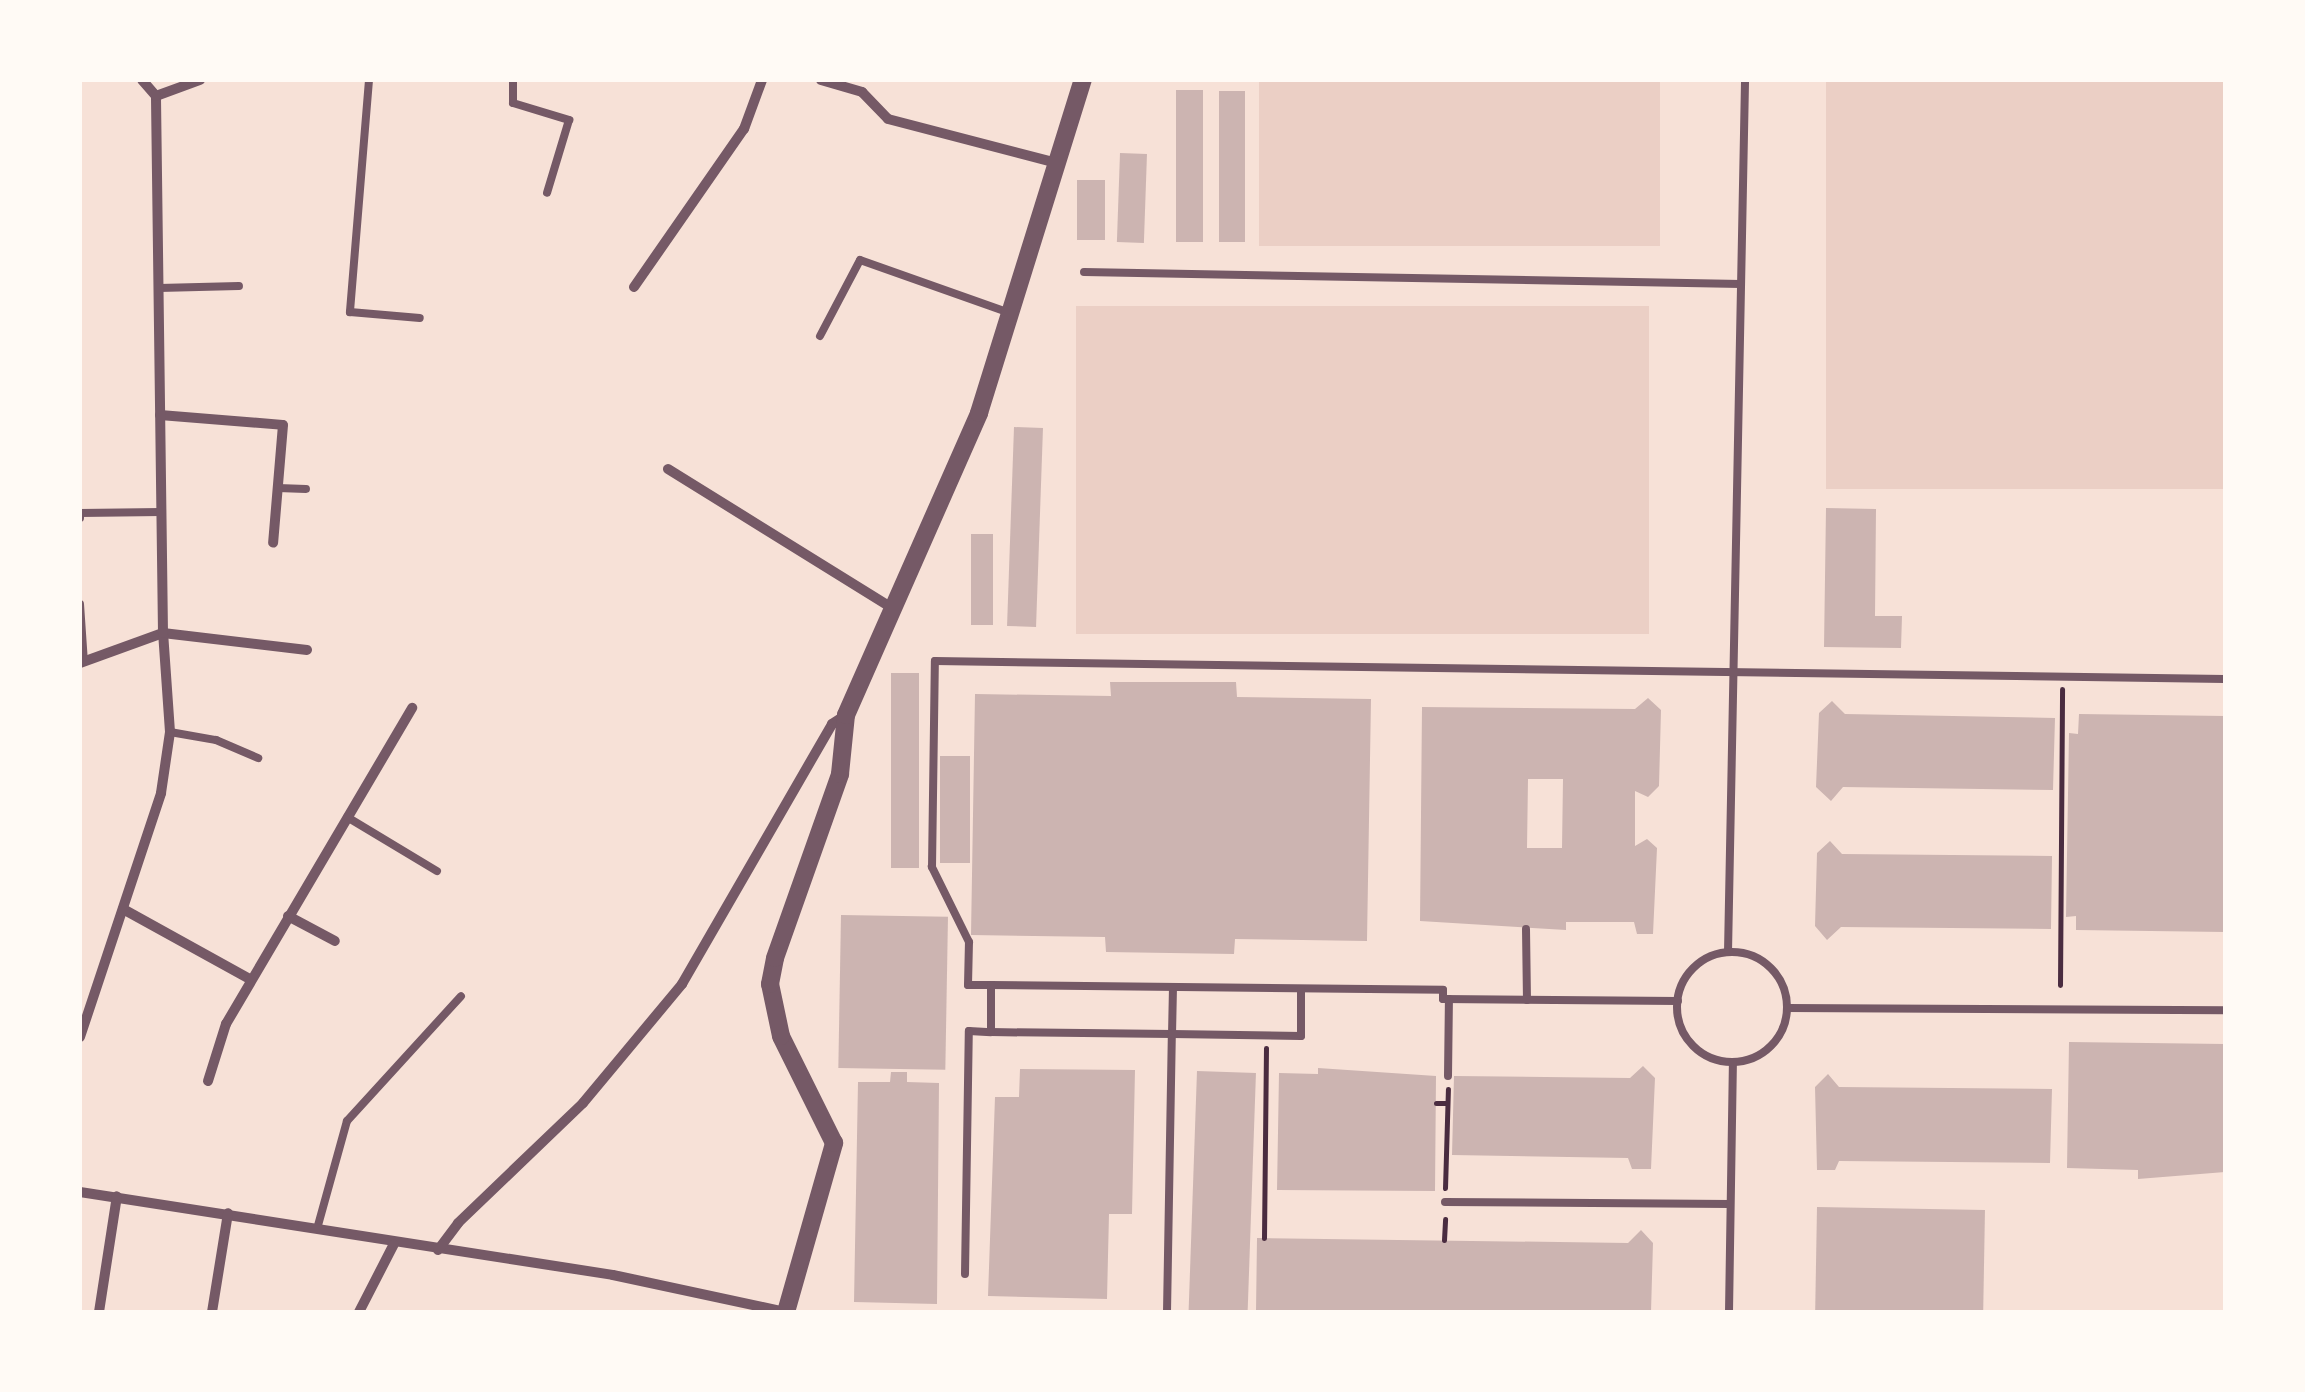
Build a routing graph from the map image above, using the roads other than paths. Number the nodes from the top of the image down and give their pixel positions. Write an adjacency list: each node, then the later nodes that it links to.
1 (142, 80): 9 (street)
2 (200, 80): 9 (street)
3 (370, 80): 18 (lane)
4 (513, 80): 11 (lane)
5 (762, 80): 15 (street)
6 (821, 80): 10 (street)
7 (1084, 80): 10 (street)
8 (1745, 80): 13 (lane)
9 (156, 96): 16 (street)
10 (1057, 162): 17 (street)
11 (547, 193)
12 (1084, 272): 13 (lane)
13 (1741, 284): 32 (lane)
14 (239, 286): 16 (lane)
15 (634, 286)
16 (158, 288): 20 (street)
17 (1010, 313): 19 (lane); 28 (street)
18 (420, 318)
19 (820, 336)
20 (160, 415): 22 (street); 24 (street)
21 (668, 469): 28 (street)
22 (278, 488): 23 (lane); 26 (street)
23 (306, 489)
24 (162, 512): 25 (lane); 29 (street)
25 (80, 518)
26 (274, 544)
27 (80, 604): 31 (lane)
28 (894, 610): 35 (street)
29 (163, 632): 30 (street); 31 (street); 36 (street)
30 (307, 650)
31 (82, 662)
32 (1734, 672): 33 (lane); 44 (lane); 46 (lane)
33 (2225, 678)
34 (412, 708): 38 (street)
35 (846, 715): 68 (street); 73 (street)
36 (170, 732): 37 (lane); 40 (street)
37 (258, 758)
38 (347, 817): 39 (lane); 41 (street)
39 (437, 872)
40 (123, 909): 45 (street); 57 (street)
41 (288, 916): 43 (street); 45 (street)
42 (1526, 929): 51 (lane)
43 (335, 942)
44 (1728, 952): 52 (lane); 53 (lane)
45 (250, 979): 60 (street)
46 (991, 985): 47 (lane); 55 (lane)
47 (1173, 987): 48 (lane); 56 (lane)
48 (1301, 988): 50 (lane); 56 (lane)
49 (461, 996): 66 (lane)
50 (1449, 999): 51 (lane); 59 (lane)
51 (1527, 1000): 52 (lane)
52 (1678, 1002): 58 (lane)
53 (1788, 1008): 54 (lane); 58 (lane)
54 (2225, 1010)
55 (991, 1032): 56 (lane); 69 (lane)
56 (1172, 1034): 74 (lane)
57 (80, 1038)
58 (1733, 1062): 64 (lane)
59 (1448, 1076)
60 (208, 1082)
61 (80, 1192): 62 (street)
62 (117, 1196): 65 (street); 70 (street)
63 (1445, 1202): 64 (lane)
64 (1730, 1204): 75 (lane)
65 (228, 1213): 66 (street); 71 (street)
66 (317, 1229): 67 (street)
67 (394, 1244): 68 (street); 72 (street)
68 (438, 1250): 73 (street)
69 (965, 1274)
70 (99, 1312)
71 (212, 1312)
72 (359, 1312)
73 (786, 1312)
74 (1167, 1312)
75 (1729, 1312)

